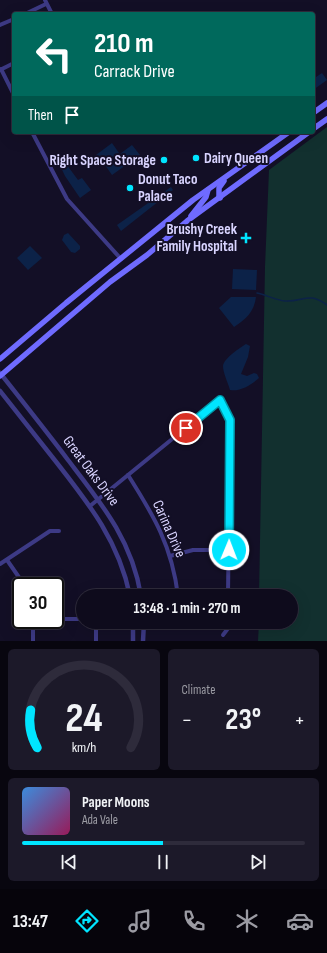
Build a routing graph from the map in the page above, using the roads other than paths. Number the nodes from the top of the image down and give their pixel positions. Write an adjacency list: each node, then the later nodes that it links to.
1 (45, 2): 2 (street); 3 (street)
2 (28, 12)
3 (51, 12)
4 (12, 20): 5 (street)
5 (0, 26)
6 (12, 64): 7 (street)
7 (1, 69): 8 (street)
8 (12, 92)
9 (327, 103): 10 (main road)
10 (315, 112)
11 (327, 119): 12 (main road)
12 (315, 128)
13 (33, 134): 20 (street)
14 (286, 134): 16 (main road)
15 (306, 134): 18 (main road)
16 (226, 177): 17 (main road); 18 (main road)
17 (208, 190): 19 (main road); 20 (main road)
18 (220, 198): 19 (main road)
19 (187, 222): 22 (main road)
20 (121, 259): 21 (main road)
21 (0, 359)
22 (0, 375): 24 (street, Great Oaks Drive)
23 (0, 391): 25 (street, Great Oaks Drive)
24 (48, 434): 25 (street); 27 (street, Great Oaks Drive)
25 (39, 440): 28 (street, Great Oaks Drive)
26 (128, 475): 27 (street); 30 (street); 31 (street, Carina Drive)
27 (98, 499): 28 (street); 36 (street, Great Oaks Drive)
28 (90, 506): 35 (street, Great Oaks Drive)
29 (59, 531): 32 (street)
30 (229, 550): 31 (street); 38 (street)
31 (170, 556): 37 (street, Carina Drive)
32 (6, 560): 33 (street); 34 (street)
33 (0, 564)
34 (19, 577)
35 (129, 589)
36 (139, 589)
37 (177, 589)
38 (228, 589)
39 (64, 619): 40 (street)
40 (76, 619)
41 (33, 629): 47 (street)
42 (96, 629): 48 (street)
43 (133, 629): 49 (street)
44 (144, 629): 50 (street)
45 (227, 629): 46 (street)
46 (223, 635)
47 (33, 641)
48 (96, 641)
49 (133, 641)
50 (143, 641)

